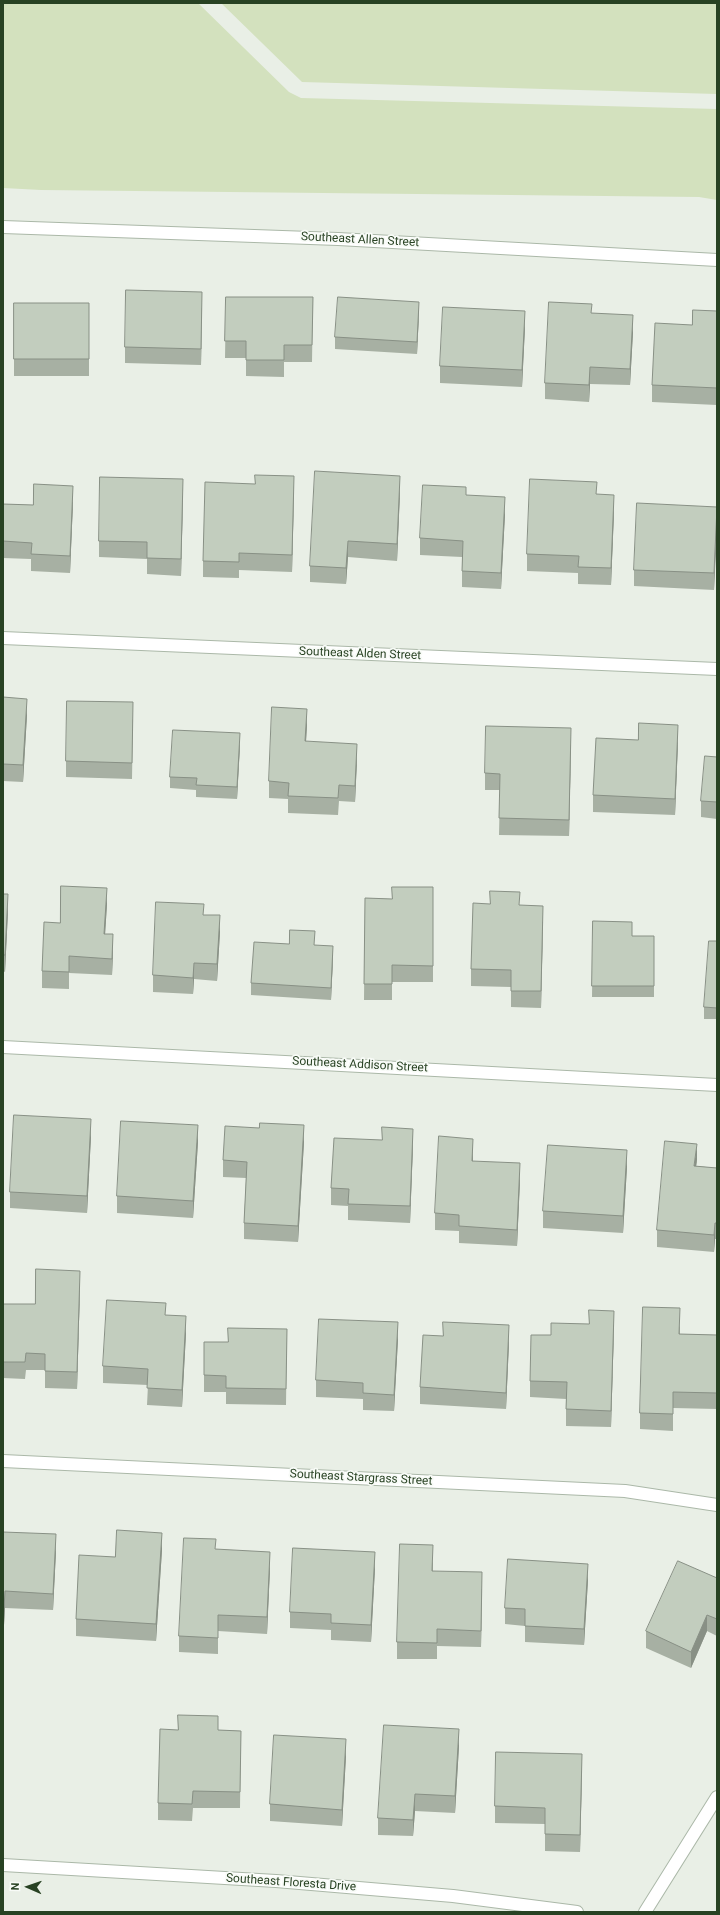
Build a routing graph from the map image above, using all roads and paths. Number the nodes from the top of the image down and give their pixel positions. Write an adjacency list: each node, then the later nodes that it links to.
1 (3, 227): 2 (street, Southeast Allen Street)
2 (717, 260)
3 (3, 638): 4 (street, Southeast Alden Street)
4 (717, 669)
5 (3, 1047): 6 (street, Southeast Addison Street)
6 (717, 1085)
7 (3, 1461): 8 (street, Southeast Stargrass Street)
8 (717, 1505)
9 (717, 1796): 12 (street)
10 (3, 1865): 11 (street, Southeast Floresta Drive)
11 (577, 1912)
12 (645, 1912)

